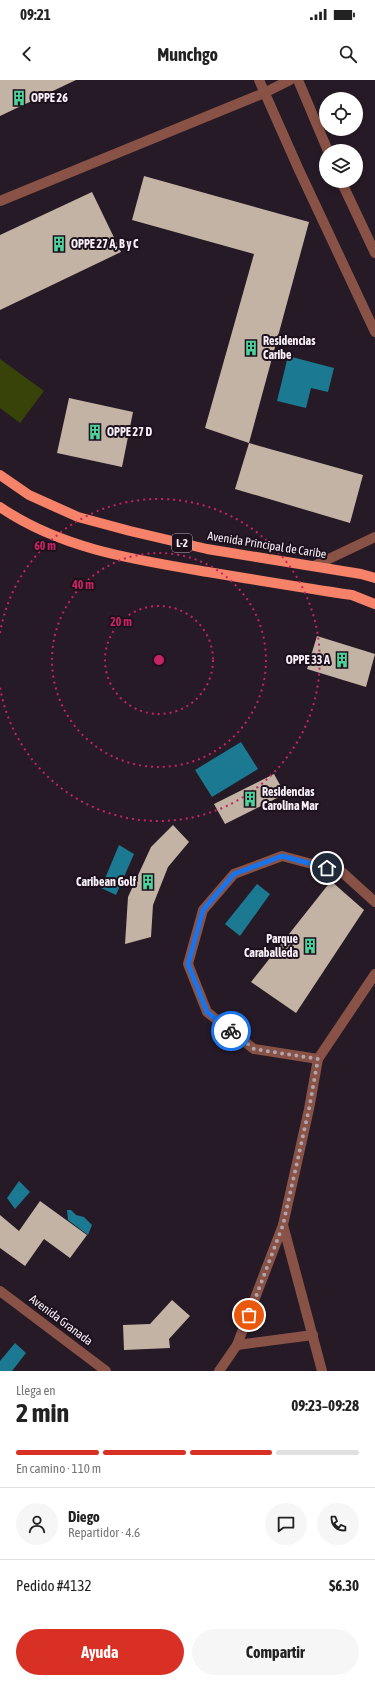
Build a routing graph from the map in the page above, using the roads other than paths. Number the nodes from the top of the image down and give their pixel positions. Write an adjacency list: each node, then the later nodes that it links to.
1 (259, 80): 4 (street)
2 (290, 80): 4 (street)
3 (298, 80): 5 (street)
4 (264, 93): 7 (street); 9 (street)
5 (325, 144)
6 (344, 188): 8 (street)
7 (0, 201)
8 (375, 253)
9 (375, 332)
10 (0, 475): 13 (main road, Avenida Principal de Caribe / L-2)
11 (0, 507): 15 (main road, L-2)
12 (375, 536): 13 (street)
13 (314, 566): 14 (main road, Avenida Principal de Caribe / L-2)
14 (375, 578)
15 (375, 604)
16 (375, 902): 18 (street)
17 (375, 974): 18 (street)
18 (318, 1059): 19 (street)
19 (283, 1225): 21 (street); 22 (street)
20 (0, 1291): 23 (street, Avenida Granada)
21 (313, 1335): 22 (street); 25 (street)
22 (237, 1345): 24 (street)
23 (106, 1371)
24 (219, 1371)
25 (322, 1371)

